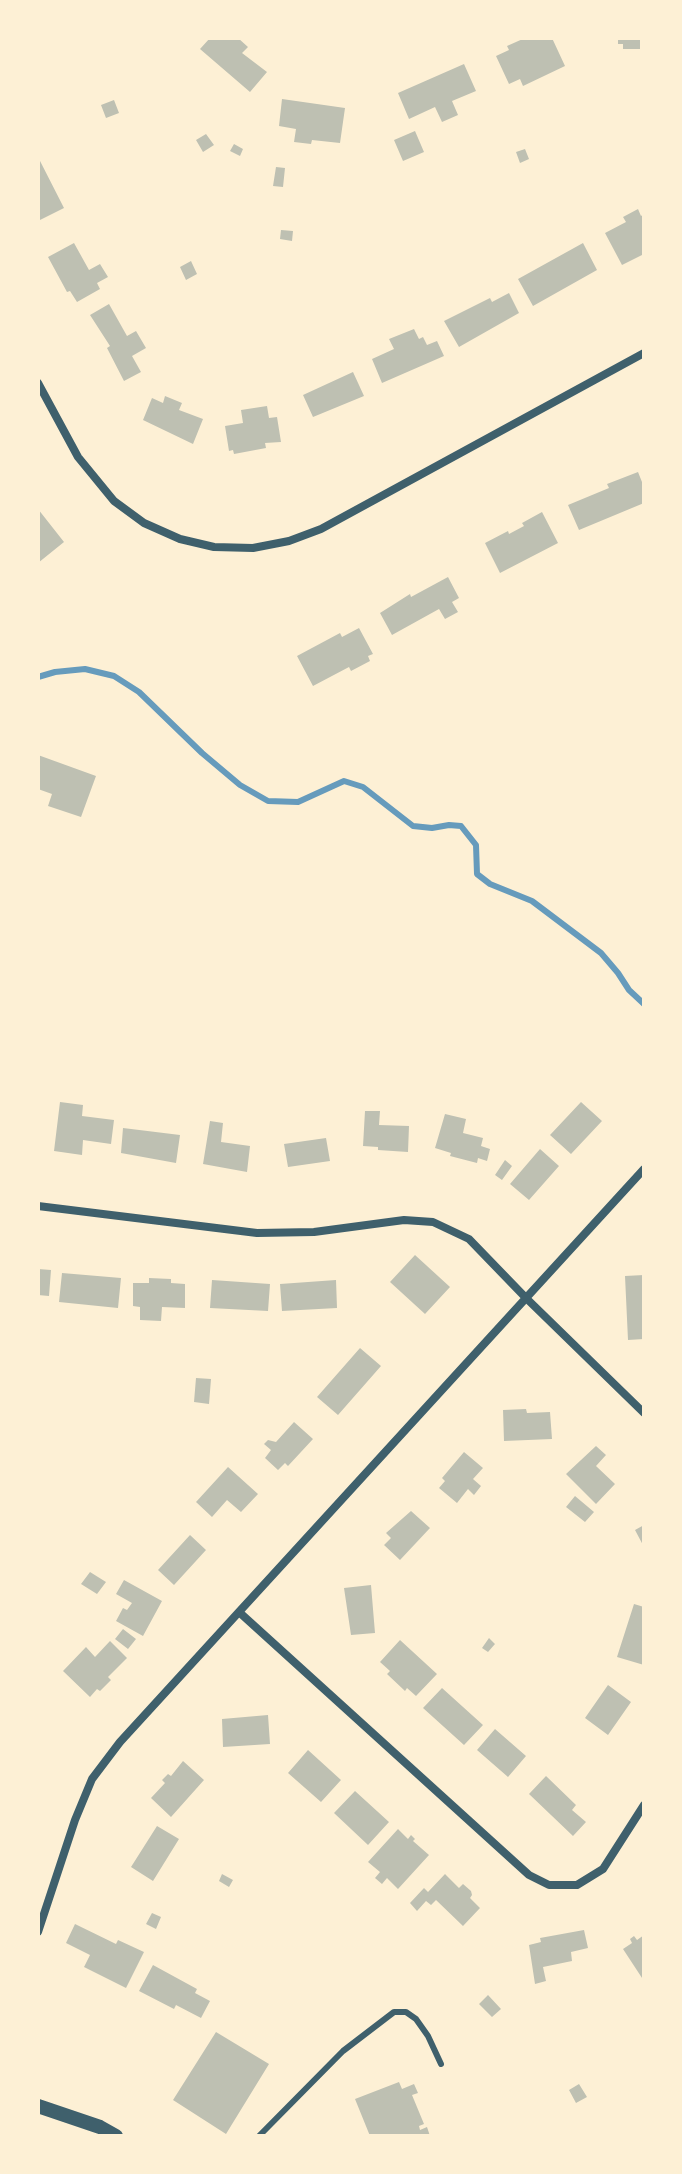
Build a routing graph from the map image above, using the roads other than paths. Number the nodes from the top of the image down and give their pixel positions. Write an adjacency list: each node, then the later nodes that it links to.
1 (644, 353): 2 (street)
2 (38, 383)
3 (644, 1169): 5 (street)
4 (38, 1206): 5 (street)
5 (526, 1298): 6 (street); 7 (street)
6 (644, 1413)
7 (239, 1612): 8 (street); 9 (street)
8 (644, 1805)
9 (38, 1932)
10 (441, 2064): 13 (lane)
11 (38, 2106): 12 (street)
12 (110, 2135)
13 (259, 2136)

